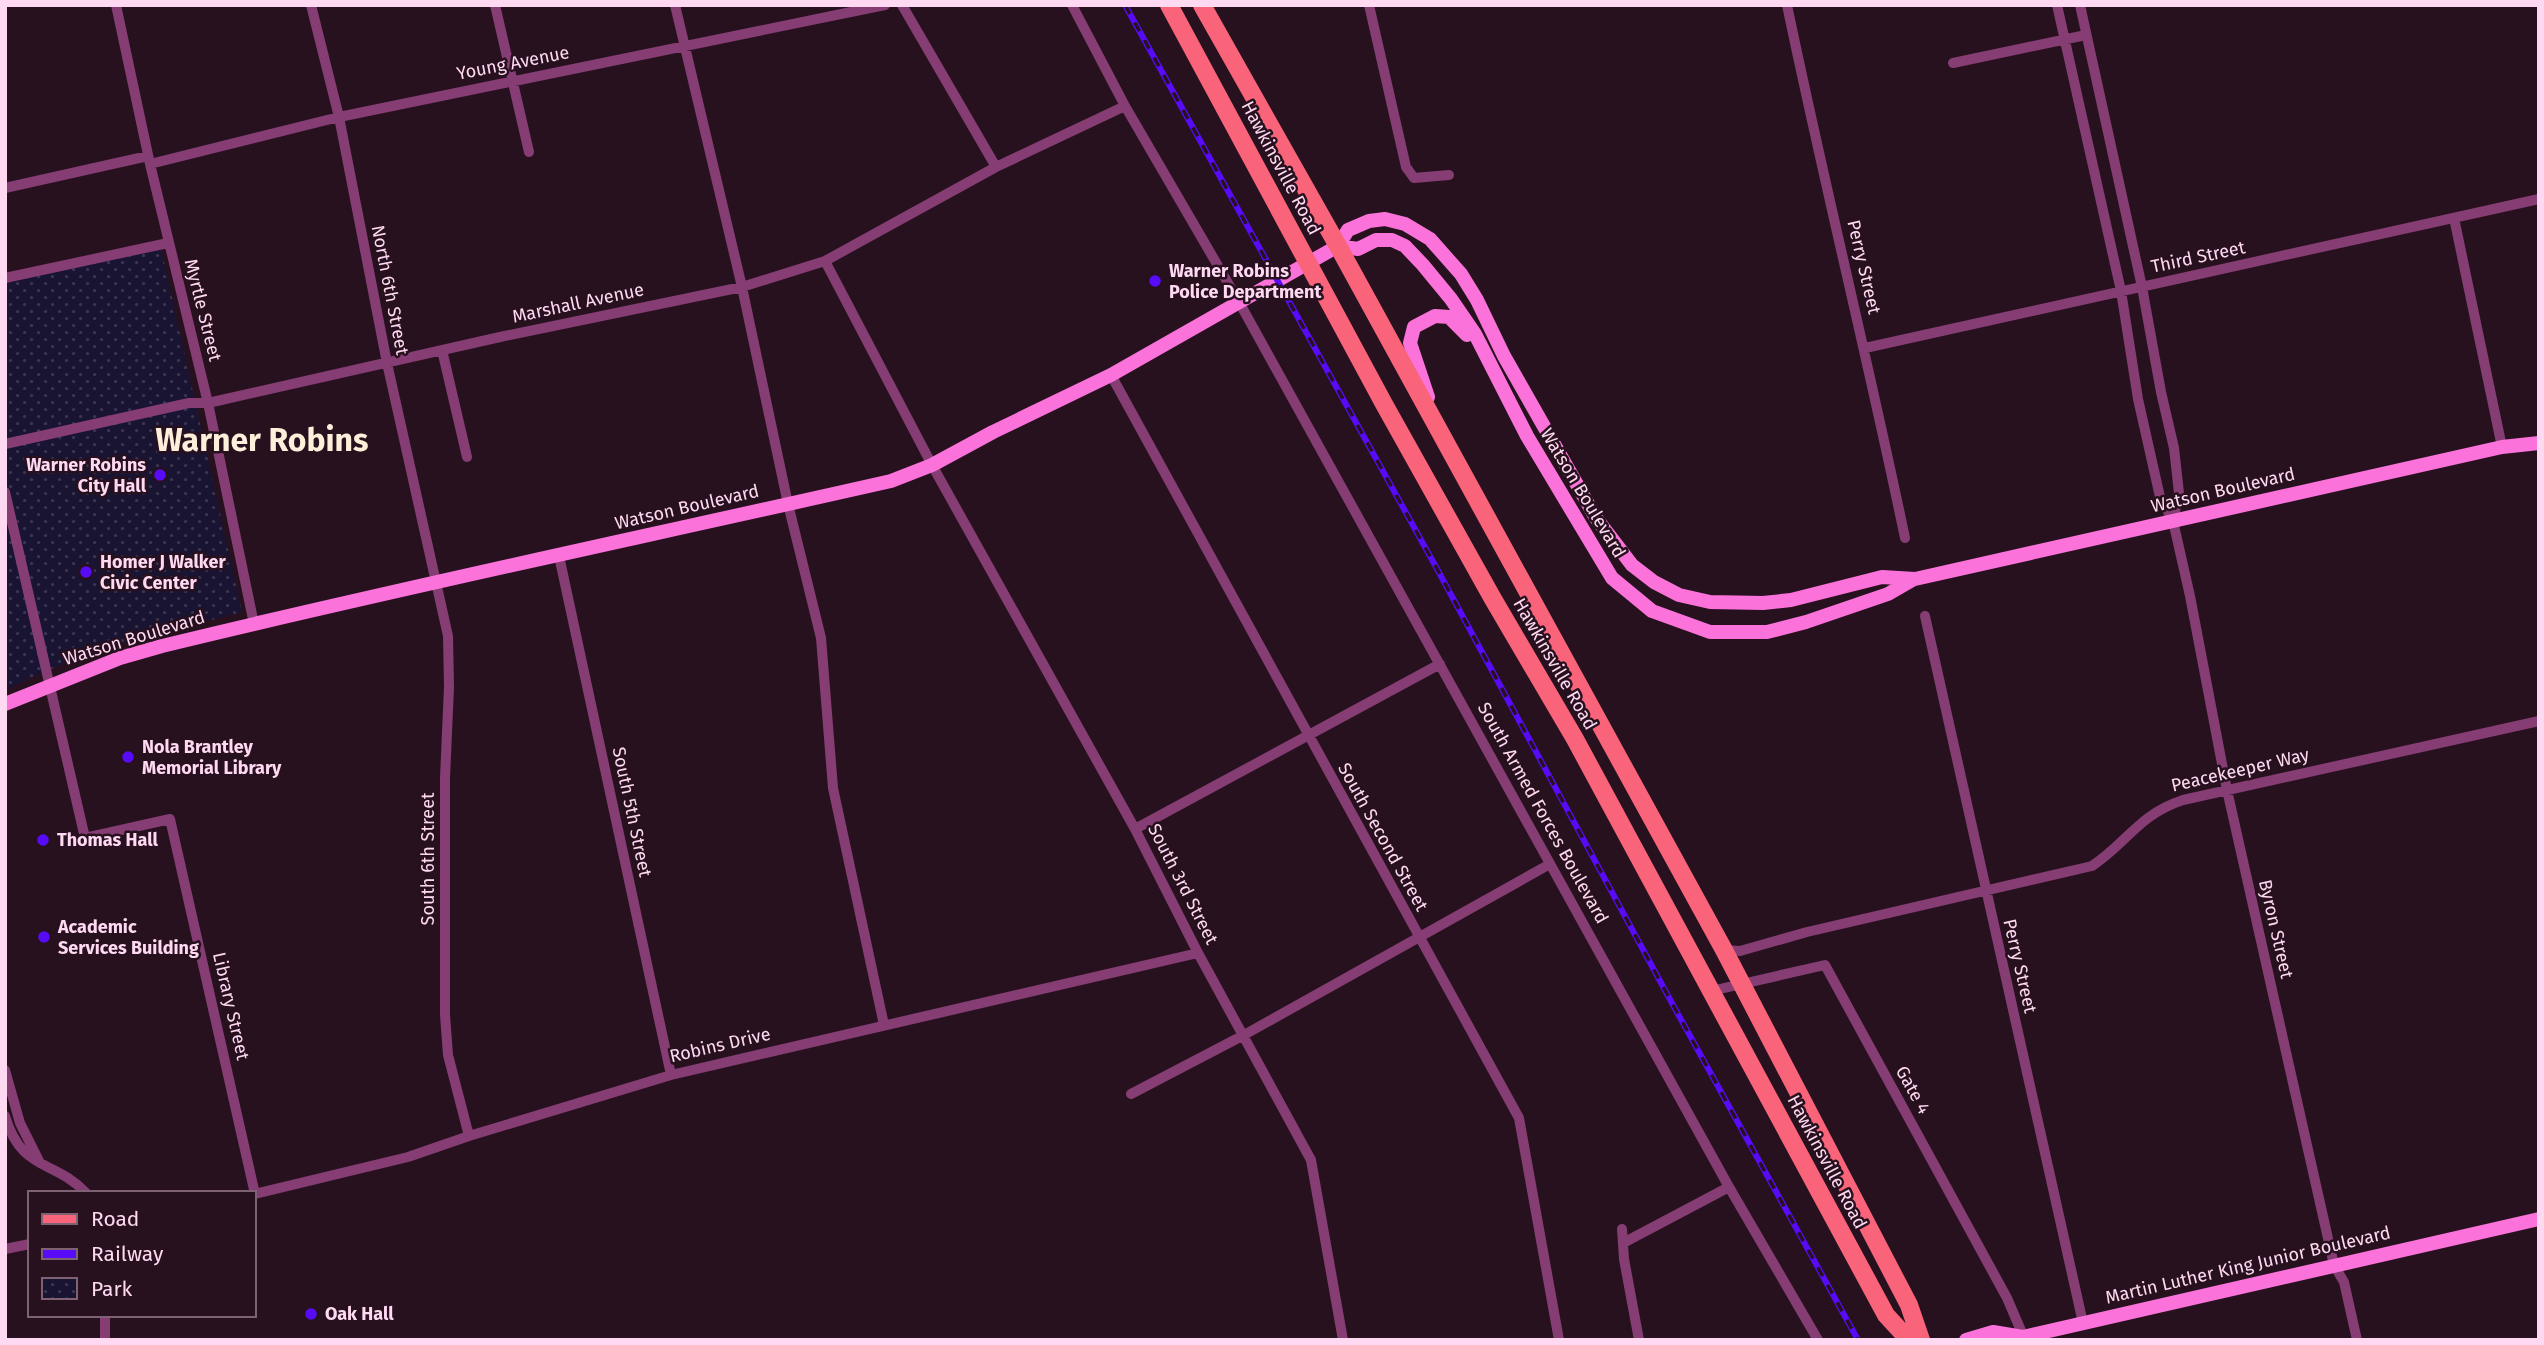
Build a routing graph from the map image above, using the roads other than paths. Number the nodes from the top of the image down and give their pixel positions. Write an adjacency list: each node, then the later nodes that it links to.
1 (116, 5): 23 (street, Myrtle Street)
2 (311, 5): 21 (street, North 6th Street)
3 (495, 5): 19 (street)
4 (675, 5): 17 (street)
5 (885, 5): 14 (street, Young Avenue)
6 (902, 5): 24 (street)
7 (1072, 5): 20 (street, South Armed Forces Boulevard)
8 (1170, 5): 34 (main road, Hawkinsville Road)
9 (1202, 5): 32 (main road, Hawkinsville Road)
10 (1369, 5): 25 (street)
11 (1787, 5): 40 (street, Perry Street)
12 (2057, 5): 16 (street, Byron Street)
13 (2080, 5): 15 (street, Byron Street)
14 (831, 11): 17 (street, Young Avenue)
15 (2086, 35): 16 (street); 29 (street, Byron Street)
16 (2065, 40): 18 (street); 30 (street, Byron Street)
17 (687, 47): 19 (street, Young Avenue); 36 (street)
18 (1953, 63)
19 (514, 80): 21 (street, Young Avenue); 22 (street)
20 (1125, 106): 24 (street, Marshall Avenue); 39 (street, South Armed Forces Boulevard)
21 (339, 117): 23 (street, Young Avenue); 42 (street, North 6th Street)
22 (529, 152)
23 (149, 160): 26 (street, Young Avenue); 31 (street, Myrtle Street)
24 (996, 167): 33 (street, Marshall Avenue)
25 (1449, 175)
26 (5, 188)
27 (2539, 199): 28 (street, Third Street)
28 (2454, 218): 37 (street, Third Street); 48 (street)
29 (2129, 226): 30 (street); 37 (street, Byron Street)
30 (2108, 231): 38 (street, Byron Street)
31 (168, 243): 35 (street); 45 (street, Myrtle Street)
32 (1338, 246): 34 (street, Watson Boulevard); 43 (street, Watson Boulevard); 49 (main road, Hawkinsville Road); 57 (street, Watson Boulevard)
33 (825, 261): 36 (street, Marshall Avenue); 51 (street, South 3rd Street)
34 (1308, 263): 39 (street, Watson Boulevard); 74 (main road, Hawkinsville Road)
35 (5, 278)
36 (742, 287): 41 (street, Marshall Avenue); 53 (street)
37 (2142, 287): 38 (street, Third Street); 54 (street, Byron Street)
38 (2121, 291): 40 (street, Third Street); 54 (street, Byron Street)
39 (1239, 302): 44 (street, Watson Boulevard); 61 (street, South Armed Forces Boulevard)
40 (1865, 348): 55 (street, Perry Street)
41 (442, 350): 42 (street, Marshall Avenue); 50 (street)
42 (387, 363): 45 (street, Marshall Avenue); 58 (street, North 6th Street)
43 (1491, 367): 49 (street); 57 (street, Watson Boulevard)
44 (1111, 375): 51 (street, Watson Boulevard); 65 (street, South Second Street)
45 (208, 403): 47 (street, Marshall Avenue); 60 (street, Myrtle Street)
46 (2539, 443): 48 (street, Watson Boulevard)
47 (5, 444)
48 (2502, 447): 54 (street, Watson Boulevard)
49 (1450, 450): 71 (main road, Hawkinsville Road)
50 (467, 457)
51 (932, 465): 53 (street, Watson Boulevard); 67 (street, South 3rd Street)
52 (5, 492): 62 (street)
53 (788, 504): 56 (street, Watson Boulevard); 75 (street)
54 (2173, 521): 57 (street, Watson Boulevard); 66 (street, Byron Street)
55 (1905, 538)
56 (559, 556): 58 (street, Watson Boulevard); 78 (street, South 5th Street)
57 (1915, 579)
58 (434, 581): 60 (street, Watson Boulevard); 81 (street, South 6th Street)
59 (1925, 617): 69 (street, Perry Street)
60 (254, 624): 62 (street, Watson Boulevard)
61 (1440, 664): 65 (street); 68 (street, South Armed Forces Boulevard)
62 (49, 685): 63 (street, Watson Boulevard); 85 (street, Library Street)
63 (5, 704)
64 (2539, 721): 66 (street, Peacekeeper Way)
65 (1307, 736): 67 (street); 70 (street, South Second Street)
66 (2227, 790): 69 (street, Peacekeeper Way); 92 (street, Byron Street)
67 (1135, 829): 72 (street, South 3rd Street)
68 (1550, 864): 70 (street); 83 (street, South Armed Forces Boulevard)
69 (1986, 892): 71 (street, Peacekeeper Way); 94 (street, Perry Street)
70 (1418, 936): 76 (street); 98 (street, South Second Street)
71 (1724, 950): 73 (main road, Hawkinsville Road)
72 (1198, 953): 75 (street, Robins Drive); 76 (street, South 3rd Street)
73 (1742, 984): 74 (street, Gate 4); 95 (street, Gate 4); 102 (main road, Hawkinsville Road)
74 (1712, 991): 101 (main road, Hawkinsville Road)
75 (884, 1025): 78 (street, Robins Drive)
76 (1244, 1035): 79 (street); 97 (street, South 3rd Street)
77 (5, 1070): 82 (street)
78 (671, 1075): 81 (street, Robins Drive)
79 (1131, 1094)
80 (5, 1116): 82 (street)
81 (469, 1136): 86 (street, Robins Drive)
82 (40, 1163): 84 (street)
83 (1729, 1187): 89 (street); 100 (street, South Armed Forces Boulevard)
84 (84, 1191)
85 (255, 1191)
86 (256, 1194)
87 (2539, 1219): 92 (street, Martin Luther King Junior Boulevard)
88 (1622, 1229): 89 (street)
89 (1625, 1242): 99 (street)
90 (28, 1244): 91 (street)
91 (5, 1249)
92 (2334, 1265): 94 (street, Martin Luther King Junior Boulevard); 104 (street, Byron Street)
93 (105, 1317): 96 (street)
94 (2082, 1322): 95 (street, Martin Luther King Junior Boulevard)
95 (2024, 1338): 103 (street, Martin Luther King Junior Boulevard)
96 (105, 1340)
97 (1343, 1340)
98 (1559, 1340)
99 (1639, 1340)
100 (1818, 1340)
101 (1909, 1340)
102 (1921, 1340)
103 (1966, 1340)
104 (2357, 1340)

